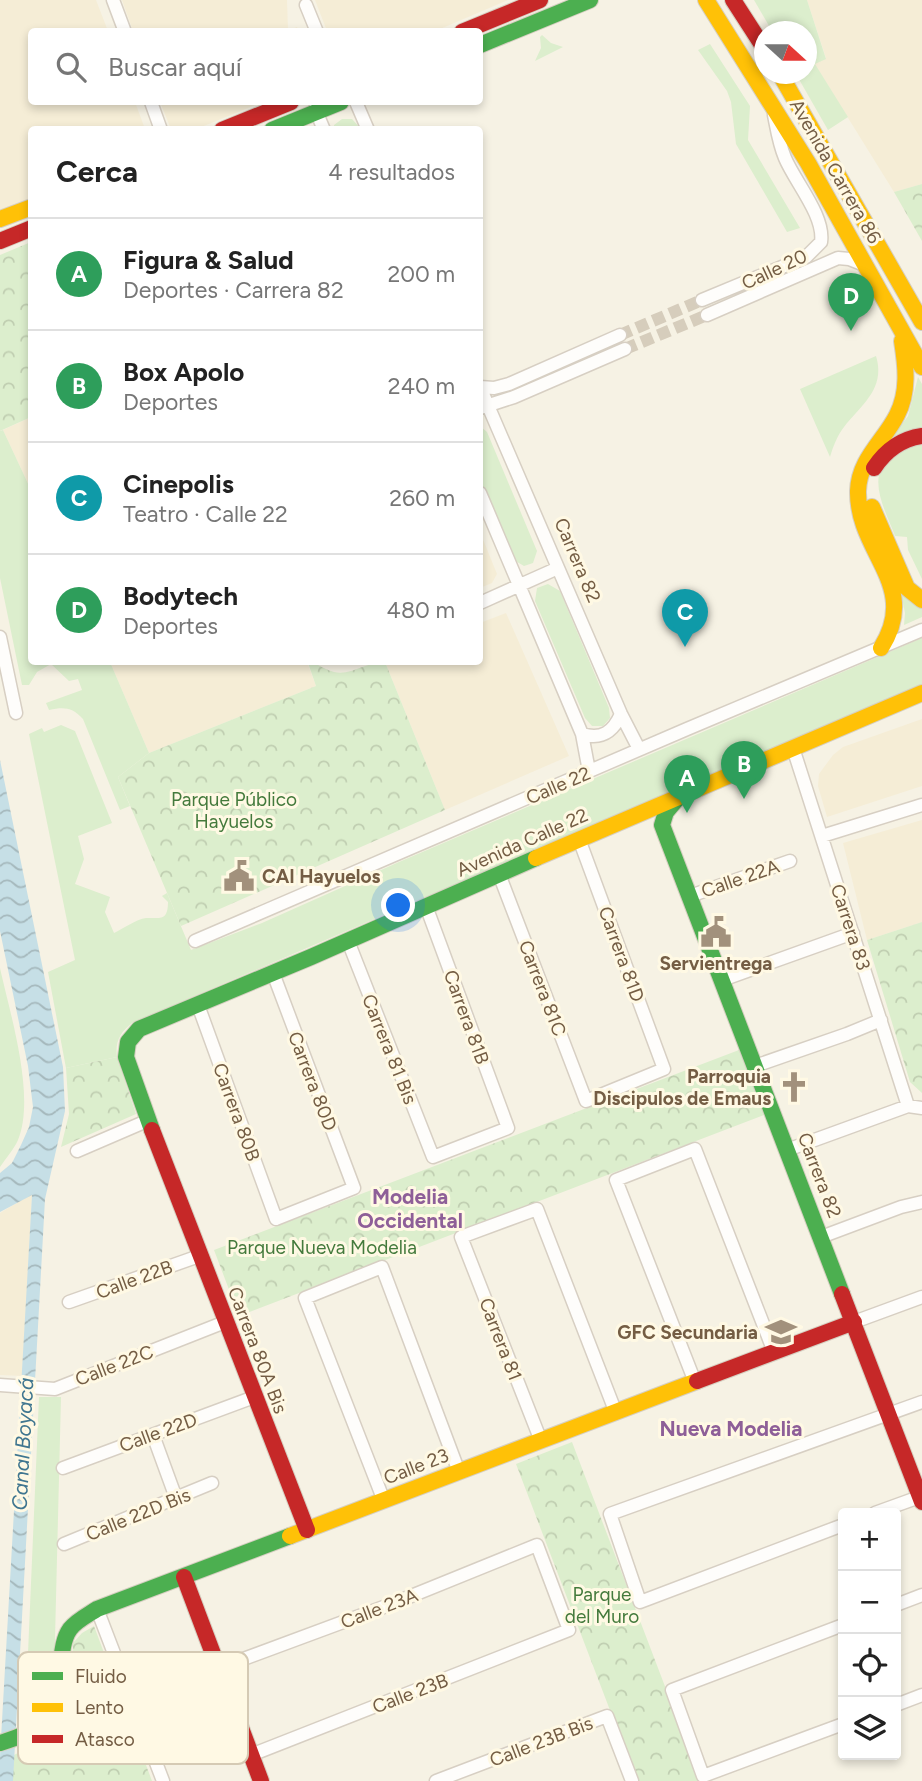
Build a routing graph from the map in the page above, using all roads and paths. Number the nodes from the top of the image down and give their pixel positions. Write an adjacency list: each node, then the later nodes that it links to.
1 (113, 0): 7 (street)
2 (540, 0): 9 (street)
3 (590, 0): 11 (street)
4 (706, 0): 13 (street, Avenida Carrera 86)
5 (734, 1): 10 (street)
6 (306, 5): 8 (street)
7 (124, 28)
8 (315, 28)
9 (473, 28)
10 (754, 31)
11 (483, 44)
12 (786, 84): 30 (street, Avenida Carrera 86)
13 (772, 104): 27 (street, Avenida Carrera 86); 28 (street, Calle 20)
14 (152, 105): 18 (street)
15 (284, 105): 19 (street)
16 (357, 105): 22 (street)
17 (316, 106): 20 (street); 21 (street)
18 (160, 126)
19 (232, 126)
20 (279, 126)
21 (323, 126)
22 (366, 126)
23 (28, 208): 24 (street)
24 (0, 219)
25 (28, 230): 26 (street)
26 (0, 240)
27 (867, 266): 29 (street, Calle 20); 31 (street, Avenida Carrera 86)
28 (702, 300)
29 (707, 315)
30 (921, 319)
31 (900, 330): 34 (street, Avenida Carrera 86); 45 (street)
32 (620, 335): 35 (street)
33 (625, 349): 36 (street)
34 (922, 366)
35 (483, 387)
36 (484, 408): 39 (street, Carrera 82)
37 (922, 436): 41 (street)
38 (483, 500): 40 (street)
39 (558, 568): 40 (street); 48 (street, Carrera 82)
40 (519, 585): 42 (street); 49 (street)
41 (922, 600)
42 (483, 602)
43 (922, 630): 45 (street, Calle 22)
44 (0, 637): 47 (street)
45 (881, 648): 51 (street, Calle 22)
46 (922, 693): 50 (street, Avenida Calle 22)
47 (16, 713)
48 (621, 714): 49 (street); 51 (street, Carrera 82)
49 (582, 734): 52 (street)
50 (793, 748): 53 (street, Avenida Calle 22); 57 (street, Carrera 83)
51 (639, 749): 52 (street, Calle 22)
52 (589, 771): 64 (street, Calle 22)
53 (682, 794): 55 (street, Avenida Calle 22); 56 (street)
54 (922, 805): 57 (street)
55 (627, 818): 56 (street); 58 (street, Avenida Calle 22)
56 (662, 825): 61 (street, Carrera 82)
57 (822, 836): 63 (street, Carrera 83)
58 (579, 839): 60 (street, Avenida Calle 22); 72 (street, Carrera 81D)
59 (790, 861): 61 (street, Calle 22A)
60 (499, 874): 62 (street, Avenida Calle 22); 72 (street, Carrera 81C)
61 (690, 896): 67 (street, Carrera 82)
62 (426, 906): 65 (street, Avenida Calle 22); 78 (street, Carrera 81B)
63 (853, 933): 67 (street); 69 (street, Carrera 83)
64 (195, 941)
65 (348, 941): 66 (street, Avenida Calle 22); 78 (street, Carrera 81 Bis)
66 (273, 973): 68 (street, Avenida Calle 22); 80 (street, Carrera 80D)
67 (722, 980): 71 (street, Carrera 82)
68 (198, 1005): 70 (street, Avenida Calle 22); 80 (street, Carrera 80B)
69 (881, 1020): 71 (street); 73 (street, Carrera 83)
70 (139, 1029): 75 (street, Carrera 80A Bis)
71 (755, 1066): 76 (street, Carrera 82)
72 (586, 1101)
73 (908, 1106): 74 (street); 76 (street)
74 (922, 1108)
75 (149, 1120): 77 (street); 82 (street, Carrera 80A Bis)
76 (787, 1150): 81 (street, Carrera 82)
77 (77, 1151)
78 (433, 1157)
79 (922, 1202): 81 (street)
80 (276, 1219)
81 (821, 1237): 86 (street, Carrera 82)
82 (199, 1255): 84 (street, Calle 22B); 85 (street, Carrera 80A Bis)
83 (922, 1297): 86 (street, Calle 23)
84 (69, 1302)
85 (225, 1322): 89 (street, Calle 22C); 90 (street, Carrera 80A Bis)
86 (853, 1322): 87 (street, Calle 23); 93 (street, Carrera 82)
87 (774, 1352): 88 (street, Calle 23); 88 (street)
88 (695, 1382): 92 (street, Calle 23)
89 (0, 1385)
90 (254, 1397): 94 (street, Calle 22D); 104 (street, Carrera 80A Bis)
91 (922, 1402): 93 (street)
92 (616, 1413): 95 (street, Calle 23); 95 (street, Carrera 81)
93 (888, 1414): 100 (street, Carrera 82); 103 (street)
94 (153, 1435): 96 (street, Calle 22D); 99 (street)
95 (541, 1441): 97 (street, Calle 23)
96 (63, 1468)
97 (459, 1472): 101 (street, Calle 23); 101 (street)
98 (212, 1483): 99 (street, Calle 22D Bis)
99 (176, 1498): 105 (street, Calle 22D Bis)
100 (921, 1498): 102 (street)
101 (384, 1501): 104 (street, Calle 23)
102 (890, 1508)
103 (838, 1527)
104 (307, 1530): 107 (street, Calle 23)
105 (64, 1544)
106 (537, 1545): 115 (street, Calle 23A); 122 (street, Calle 23B)
107 (184, 1577): 110 (street, Calle 23); 114 (street)
108 (922, 1595): 109 (street)
109 (901, 1603)
110 (97, 1609): 112 (street, Calle 23); 113 (street)
111 (838, 1627): 118 (street)
112 (62, 1652)
113 (114, 1652)
114 (213, 1652)
115 (248, 1657)
116 (922, 1695): 117 (street)
117 (901, 1703)
118 (838, 1726)
119 (18, 1738): 120 (street, Calle 23)
120 (0, 1743)
121 (248, 1747): 122 (street)
122 (251, 1755): 125 (street)
123 (156, 1764): 124 (street)
124 (163, 1781)
125 (261, 1781)
126 (436, 1781): 127 (street, Calle 23B Bis)
127 (632, 1781)

